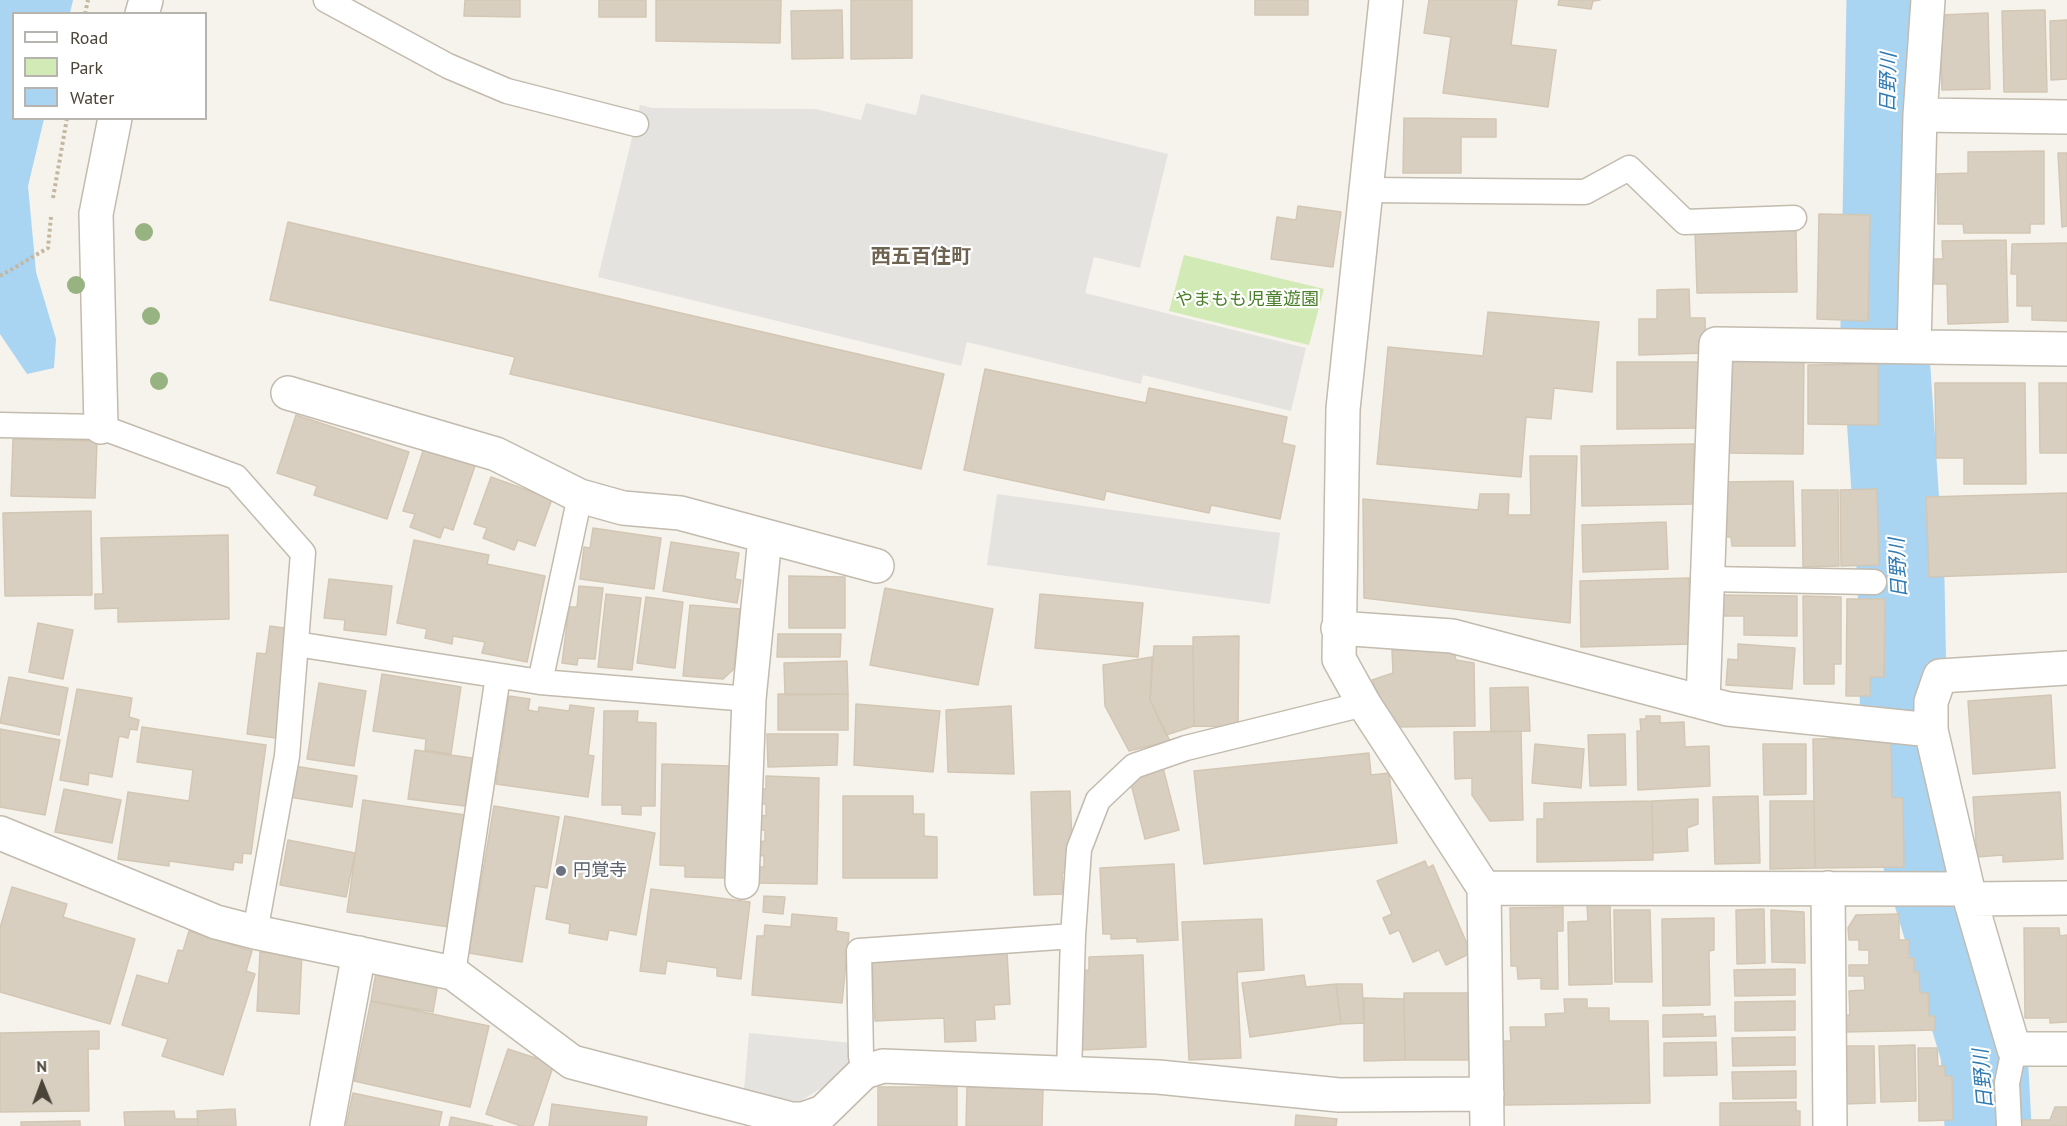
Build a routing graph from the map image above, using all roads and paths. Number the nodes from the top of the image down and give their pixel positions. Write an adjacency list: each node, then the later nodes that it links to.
1 (326, 0): 7 (lane)
2 (1386, 0): 8 (street)
3 (1928, 0): 4 (street)
4 (1920, 115): 5 (street); 12 (street)
5 (2067, 117)
6 (115, 120): 16 (street)
7 (636, 123)
8 (1368, 190): 9 (lane); 22 (street)
9 (1794, 218)
10 (48, 248): 11 (path)
11 (0, 276)
12 (1906, 346): 13 (street); 20 (street)
13 (2067, 349)
14 (288, 393): 17 (street)
15 (0, 425): 16 (lane)
16 (101, 427): 23 (lane)
17 (580, 496): 18 (street); 26 (lane)
18 (765, 537): 19 (street); 27 (street)
19 (877, 566)
20 (1708, 579): 21 (lane); 28 (street)
21 (1874, 582)
22 (1338, 628): 28 (street); 29 (street)
23 (296, 644): 25 (lane); 37 (lane)
24 (2067, 668): 30 (street)
25 (498, 676): 26 (lane); 40 (lane)
26 (540, 682): 27 (lane)
27 (749, 699): 32 (street)
28 (1703, 702): 30 (street)
29 (1364, 704): 33 (street); 38 (lane)
30 (1925, 730): 35 (street)
31 (0, 833): 37 (street)
32 (741, 882)
33 (1484, 888): 34 (street); 45 (street)
34 (1828, 888): 35 (street); 48 (street)
35 (1969, 894): 36 (street); 41 (street)
36 (2067, 898)
37 (255, 932): 39 (street)
38 (1073, 936): 43 (lane); 44 (lane)
39 (358, 953): 40 (street); 46 (street)
40 (453, 973): 43 (street)
41 (2014, 1049): 42 (street); 49 (lane)
42 (2067, 1049)
43 (864, 1072): 44 (street)
44 (1069, 1073): 45 (street)
45 (1487, 1094): 47 (street)
46 (327, 1126)
47 (1486, 1126)
48 (1830, 1126)
49 (2009, 1126)

